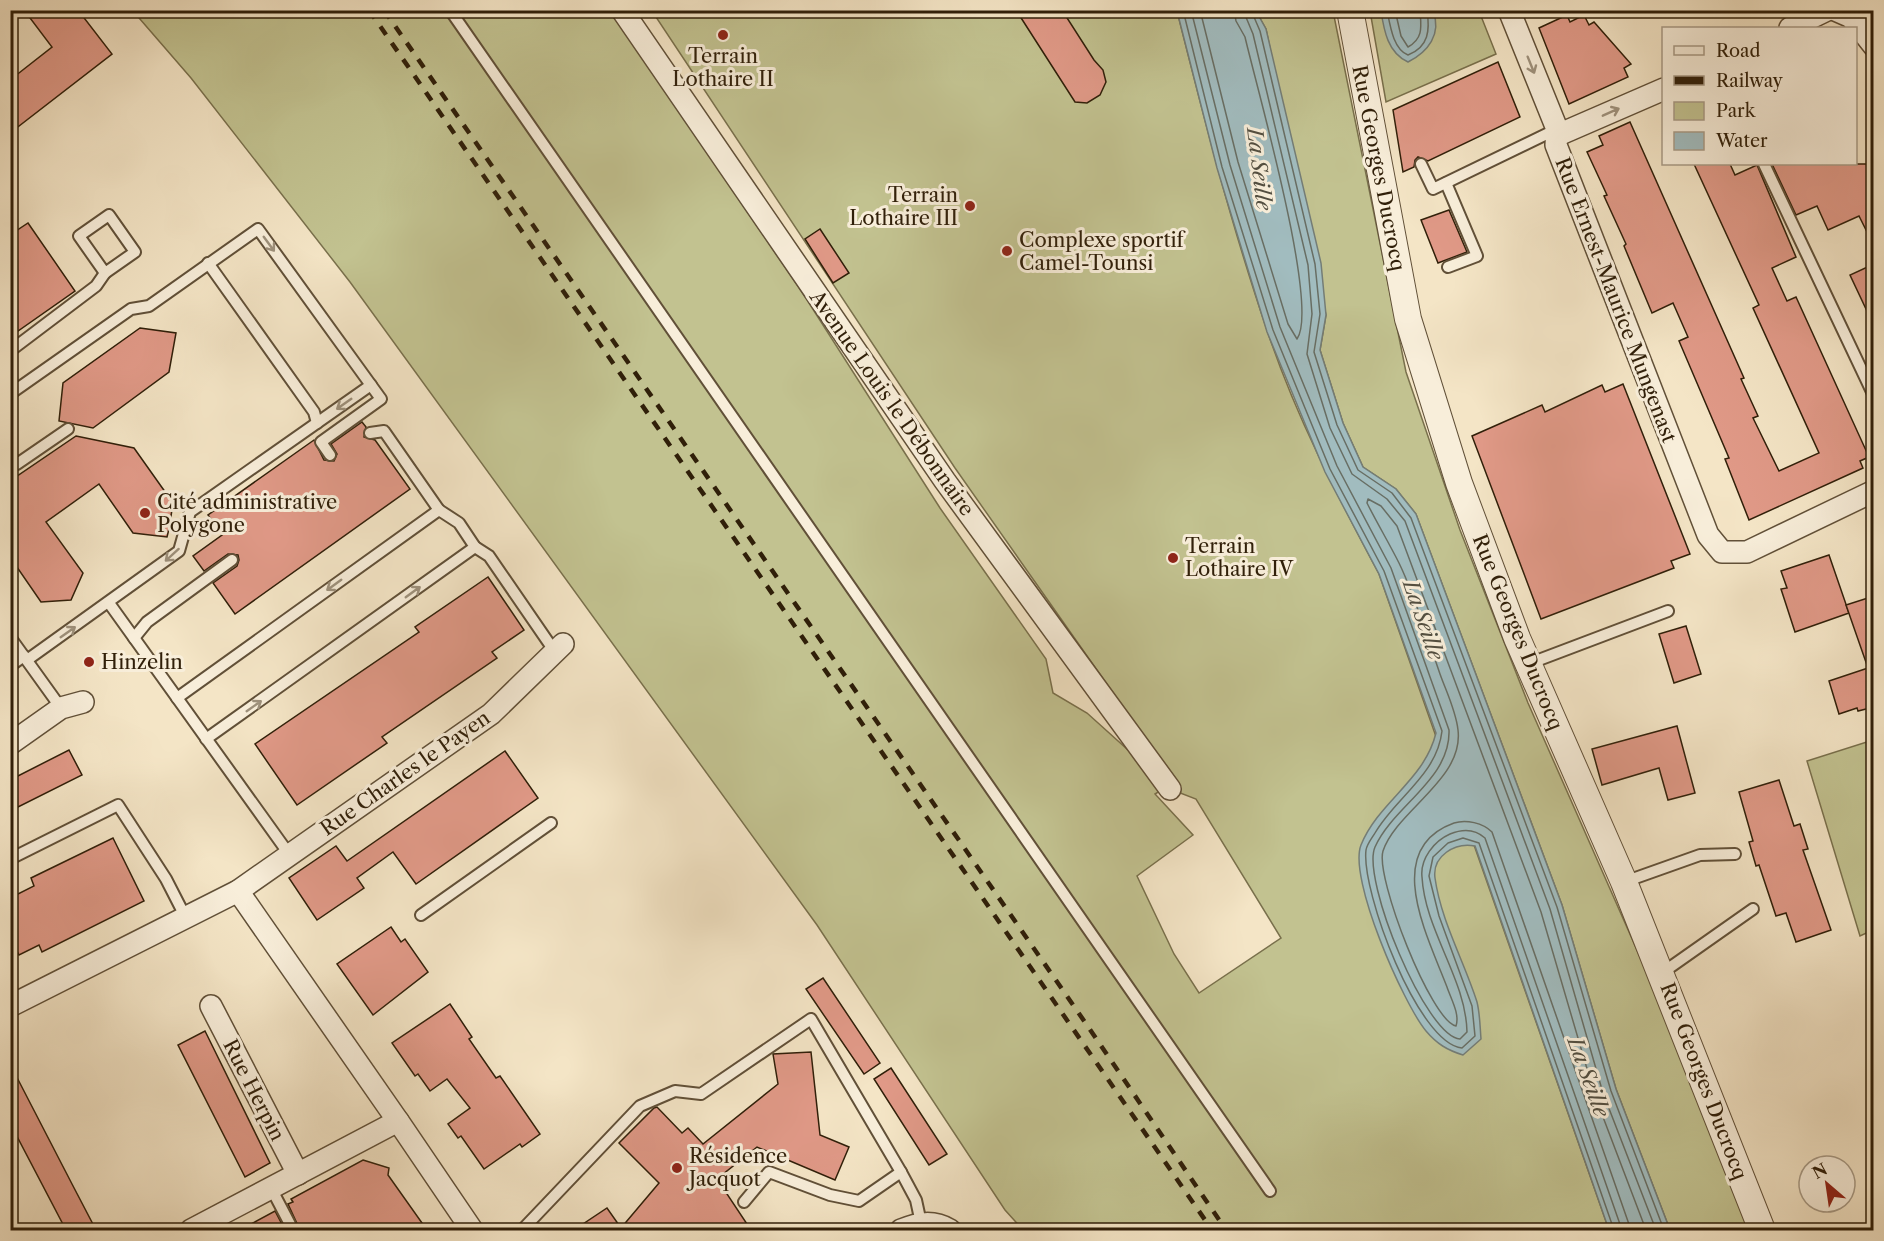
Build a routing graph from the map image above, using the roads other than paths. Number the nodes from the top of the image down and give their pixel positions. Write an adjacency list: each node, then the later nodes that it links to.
1 (450, 10): 61 (lane)
2 (622, 10): 44 (street, Avenue Louis le Débonnaire)
3 (1350, 10): 37 (street, Rue Georges Ducrocq)
4 (1509, 10): 11 (street, Rue Ernest-Maurice Mungenast, one-way to 11)
5 (1827, 10): 8 (street)
6 (1835, 10): 9 (street)
7 (1873, 10): 9 (street)
8 (1792, 27)
9 (1872, 43)
10 (1662, 90): 11 (street, one-way to 10)
11 (1558, 132): 14 (lane); 27 (street, Rue Ernest-Maurice Mungenast)
12 (1421, 164): 14 (lane)
13 (1764, 165): 21 (lane)
14 (1446, 183): 16 (lane)
15 (208, 263): 19 (lane, one-way to 19); 20 (lane); 22 (lane)
16 (1448, 267)
17 (105, 273): 17 (lane); 18 (lane)
18 (10, 351)
19 (371, 386): 22 (lane, one-way to 22); 26 (lane)
20 (10, 394)
21 (1874, 396)
22 (317, 423): 31 (lane, one-way to 31)
23 (68, 429): 25 (lane)
24 (370, 433): 28 (lane)
25 (10, 455)
26 (330, 455)
27 (1874, 491)
28 (439, 510): 29 (lane); 39 (lane, one-way to 39)
29 (475, 547): 35 (lane); 42 (lane, one-way to 29)
30 (232, 560): 34 (lane)
31 (109, 603): 34 (lane); 36 (lane, one-way to 31)
32 (1668, 611): 37 (lane)
33 (10, 637): 36 (lane)
34 (134, 638): 39 (lane)
35 (559, 648): 46 (street, Rue Charles le Payen)
36 (26, 658): 38 (lane); 41 (lane)
37 (1528, 664): 49 (street, Rue Georges Ducrocq)
38 (10, 666)
39 (177, 698): 42 (lane)
40 (83, 702): 41 (street)
41 (61, 708): 43 (street)
42 (206, 739): 46 (lane)
43 (10, 744)
44 (1170, 789)
45 (551, 823): 52 (lane)
46 (289, 854): 50 (street, Rue Charles le Payen)
47 (1735, 854): 49 (lane)
48 (10, 859): 53 (lane)
49 (1624, 882): 54 (street, Rue Georges Ducrocq)
50 (238, 891): 53 (street, Rue Charles le Payen); 57 (street)
51 (1753, 909): 54 (lane)
52 (421, 915)
53 (186, 918): 55 (street, Rue Charles le Payen)
54 (1662, 974): 69 (street, Rue Georges Ducrocq)
55 (10, 1006)
56 (211, 1006): 59 (street, Rue Herpin)
57 (398, 1121): 59 (street); 66 (street)
58 (901, 1172): 62 (lane); 63 (lane); 67 (lane)
59 (298, 1174): 60 (street)
60 (271, 1188): 64 (street); 65 (lane)
61 (1270, 1191)
62 (744, 1202)
63 (911, 1227): 68 (street)
64 (191, 1230)
65 (293, 1230)
66 (472, 1230)
67 (522, 1230)
68 (950, 1230)
69 (1762, 1230)

